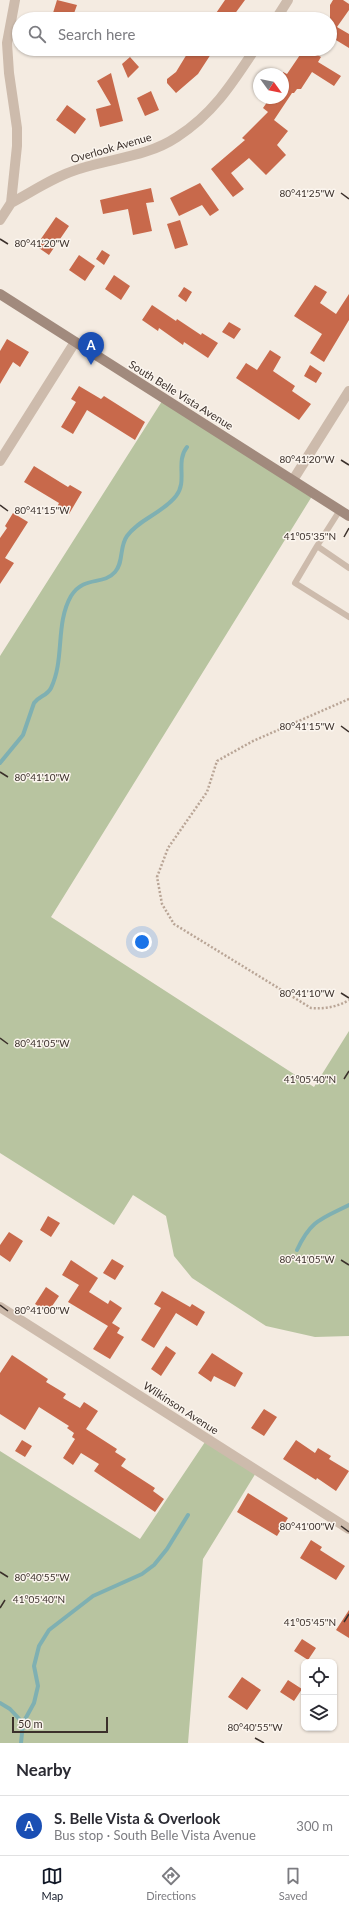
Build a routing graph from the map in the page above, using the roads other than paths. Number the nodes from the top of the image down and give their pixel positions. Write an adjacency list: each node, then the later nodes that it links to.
1 (15, 0): 3 (street)
2 (288, 0): 4 (street)
3 (13, 12)
4 (280, 12)
5 (12, 16): 7 (street)
6 (251, 56): 7 (street, Overlook Avenue)
7 (11, 204): 8 (street)
8 (0, 220)
9 (0, 294): 10 (street, South Belle Vista Avenue)
10 (75, 342): 12 (street); 13 (street, South Belle Vista Avenue)
11 (349, 391): 13 (street)
12 (0, 461)
13 (293, 480): 14 (street, South Belle Vista Avenue)
14 (340, 510): 15 (street, South Belle Vista Avenue); 16 (lane)
15 (349, 516)
16 (317, 546): 17 (lane); 18 (lane)
17 (349, 568)
18 (349, 617)
19 (0, 1307): 20 (street, Wilkinson Avenue)
20 (349, 1529)

